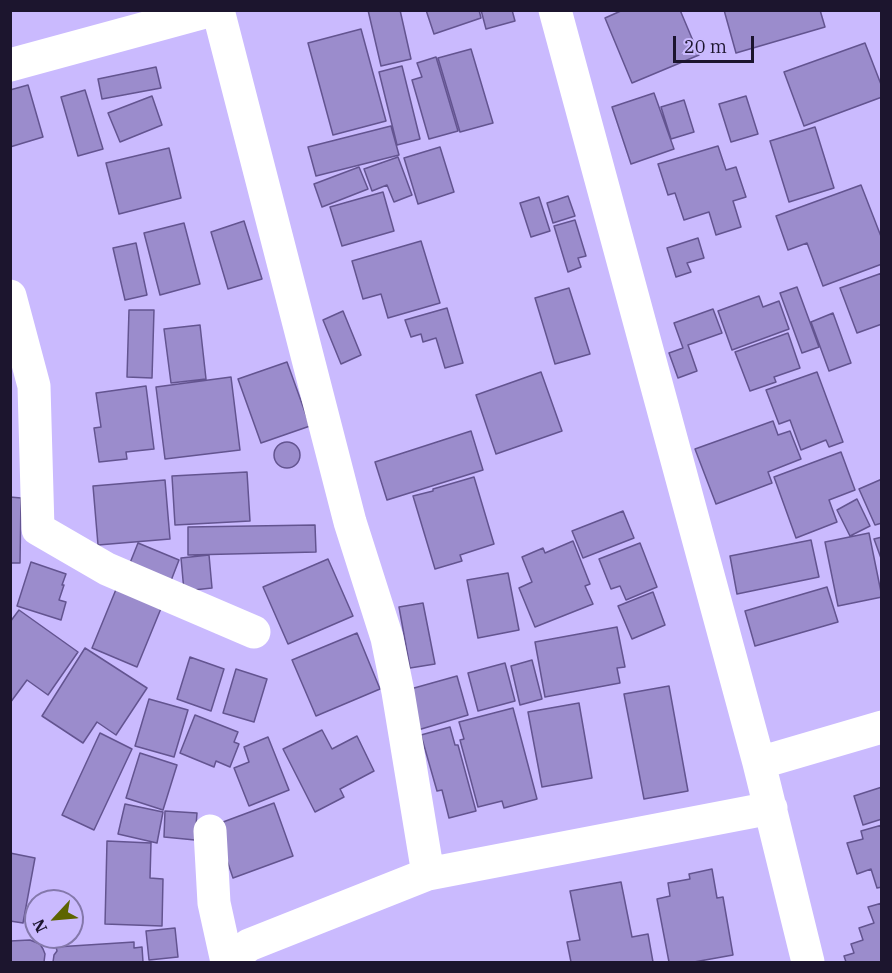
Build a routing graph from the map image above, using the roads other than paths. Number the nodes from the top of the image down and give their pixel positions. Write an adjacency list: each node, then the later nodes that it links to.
1 (212, 10): 4 (street)
2 (218, 10): 12 (street)
3 (555, 10): 9 (street)
4 (10, 65)
5 (10, 296): 6 (street)
6 (22, 389): 7 (street)
7 (254, 632)
8 (882, 727): 9 (street)
9 (759, 763): 10 (street)
10 (771, 808): 12 (street); 14 (street)
11 (210, 831): 13 (street)
12 (428, 874): 13 (street)
13 (227, 962)
14 (808, 963)

